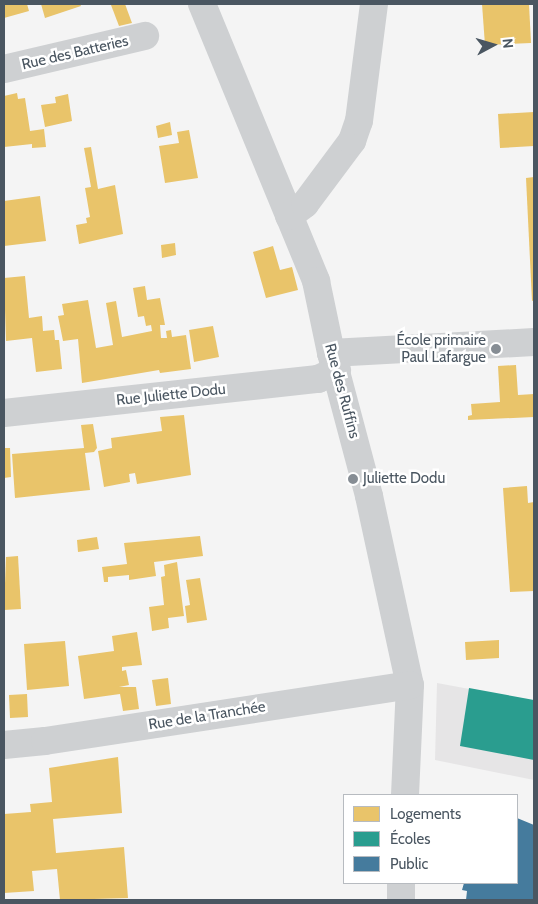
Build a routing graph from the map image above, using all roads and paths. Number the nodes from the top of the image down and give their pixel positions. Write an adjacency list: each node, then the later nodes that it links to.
1 (202, 4): 5 (street, Rue des Ruffins)
2 (374, 4): 5 (street)
3 (146, 36): 4 (street, Rue des Batteries)
4 (4, 69)
5 (290, 216): 7 (street, Rue des Ruffins)
6 (534, 342): 7 (street)
7 (334, 362): 8 (street, Rue Juliette Dodu); 9 (street, Rue des Ruffins)
8 (4, 413)
9 (410, 685): 10 (street, Rue de la Tranchée); 11 (street, Rue des Ruffins)
10 (4, 745)
11 (405, 794)
12 (401, 884): 13 (street)
13 (400, 900)

